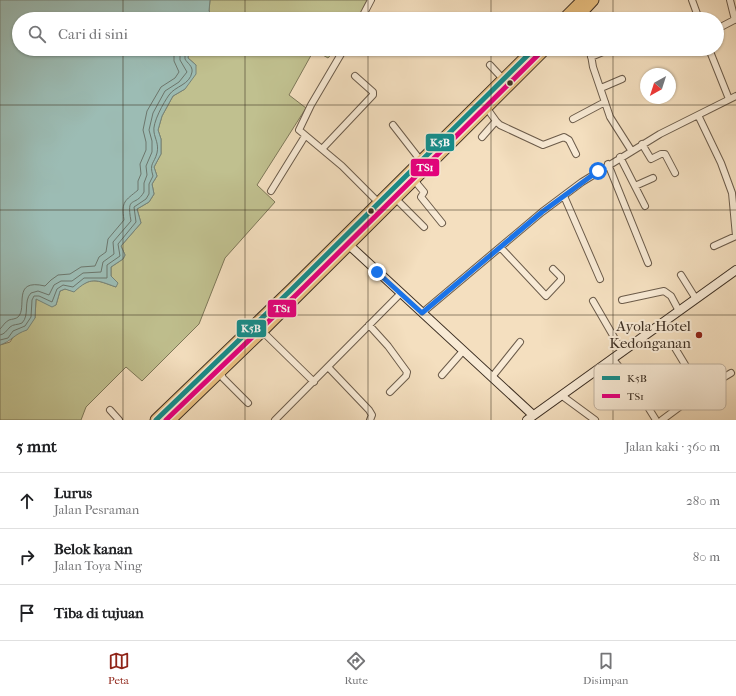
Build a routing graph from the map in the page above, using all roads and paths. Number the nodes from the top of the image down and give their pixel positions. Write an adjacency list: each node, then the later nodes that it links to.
1 (371, 0): 6 (street)
2 (583, 0): 7 (highway)
3 (593, 0): 8 (highway)
4 (692, 0): 9 (street)
5 (730, 0): 10 (street)
6 (365, 12)
7 (571, 12)
8 (584, 12)
9 (697, 12)
10 (735, 20): 11 (street)
11 (724, 26)
12 (340, 56): 30 (street)
13 (531, 56): 19 (highway)
14 (533, 56): 25 (highway)
15 (712, 56): 23 (street)
16 (591, 57): 21 (street)
17 (490, 65): 19 (street)
18 (355, 76): 33 (street)
19 (504, 79): 37 (highway)
20 (622, 80): 21 (street)
21 (601, 88): 24 (street)
22 (736, 96): 23 (street)
23 (729, 99): 26 (street)
24 (604, 102): 27 (street); 34 (street)
25 (486, 107): 28 (street); 41 (highway)
26 (698, 115): 32 (street); 50 (street)
27 (572, 119)
28 (496, 121): 31 (street); 35 (street)
29 (393, 124): 37 (street)
30 (305, 136): 33 (street); 43 (street)
31 (482, 137)
32 (642, 144): 34 (street); 39 (street)
33 (322, 148): 46 (street)
34 (631, 150): 36 (street)
35 (576, 154)
36 (620, 157): 38 (street); 42 (street)
37 (421, 162): 46 (highway)
38 (608, 164): 44 (street); 54 (street)
39 (675, 173)
40 (653, 178): 42 (street)
41 (414, 180): 45 (highway); 48 (street)
42 (635, 186): 47 (street)
43 (271, 190)
44 (564, 196): 53 (street); 58 (street)
45 (396, 199): 49 (street); 51 (highway)
46 (379, 203): 51 (highway)
47 (646, 206)
48 (442, 222)
49 (424, 227)
50 (736, 236): 52 (street)
51 (346, 242): 59 (street); 66 (highway); 91 (highway)
52 (714, 246)
53 (501, 248): 55 (street); 64 (street)
54 (648, 263)
55 (553, 269)
56 (736, 270): 60 (street)
57 (680, 275): 60 (street)
58 (600, 279)
59 (401, 293): 64 (street); 65 (street)
60 (696, 299): 63 (street)
61 (622, 300): 63 (street)
62 (593, 301): 70 (street)
63 (679, 310): 70 (street)
64 (422, 313): 69 (street)
65 (369, 325): 75 (street); 83 (street)
66 (262, 332): 76 (highway); 82 (street)
67 (520, 342): 81 (street)
68 (675, 348): 74 (street)
69 (463, 351): 79 (street); 81 (street)
70 (622, 351): 71 (street)
71 (612, 358): 72 (street); 73 (street)
72 (604, 364)
73 (617, 364)
74 (685, 364)
75 (328, 367): 82 (street); 94 (street)
76 (220, 372): 85 (street); 92 (highway)
77 (594, 372): 84 (street)
78 (731, 373): 80 (street)
79 (442, 375)
80 (726, 376)
81 (492, 377): 89 (street)
82 (314, 382): 93 (street)
83 (390, 392)
84 (562, 396): 89 (street); 95 (street)
85 (248, 403)
86 (110, 410): 90 (street)
87 (650, 410): 96 (street)
88 (675, 410): 97 (street)
89 (530, 418)
90 (119, 420)
91 (156, 420)
92 (170, 420)
93 (275, 420)
94 (370, 420)
95 (595, 420)
96 (656, 420)
97 (662, 420)

